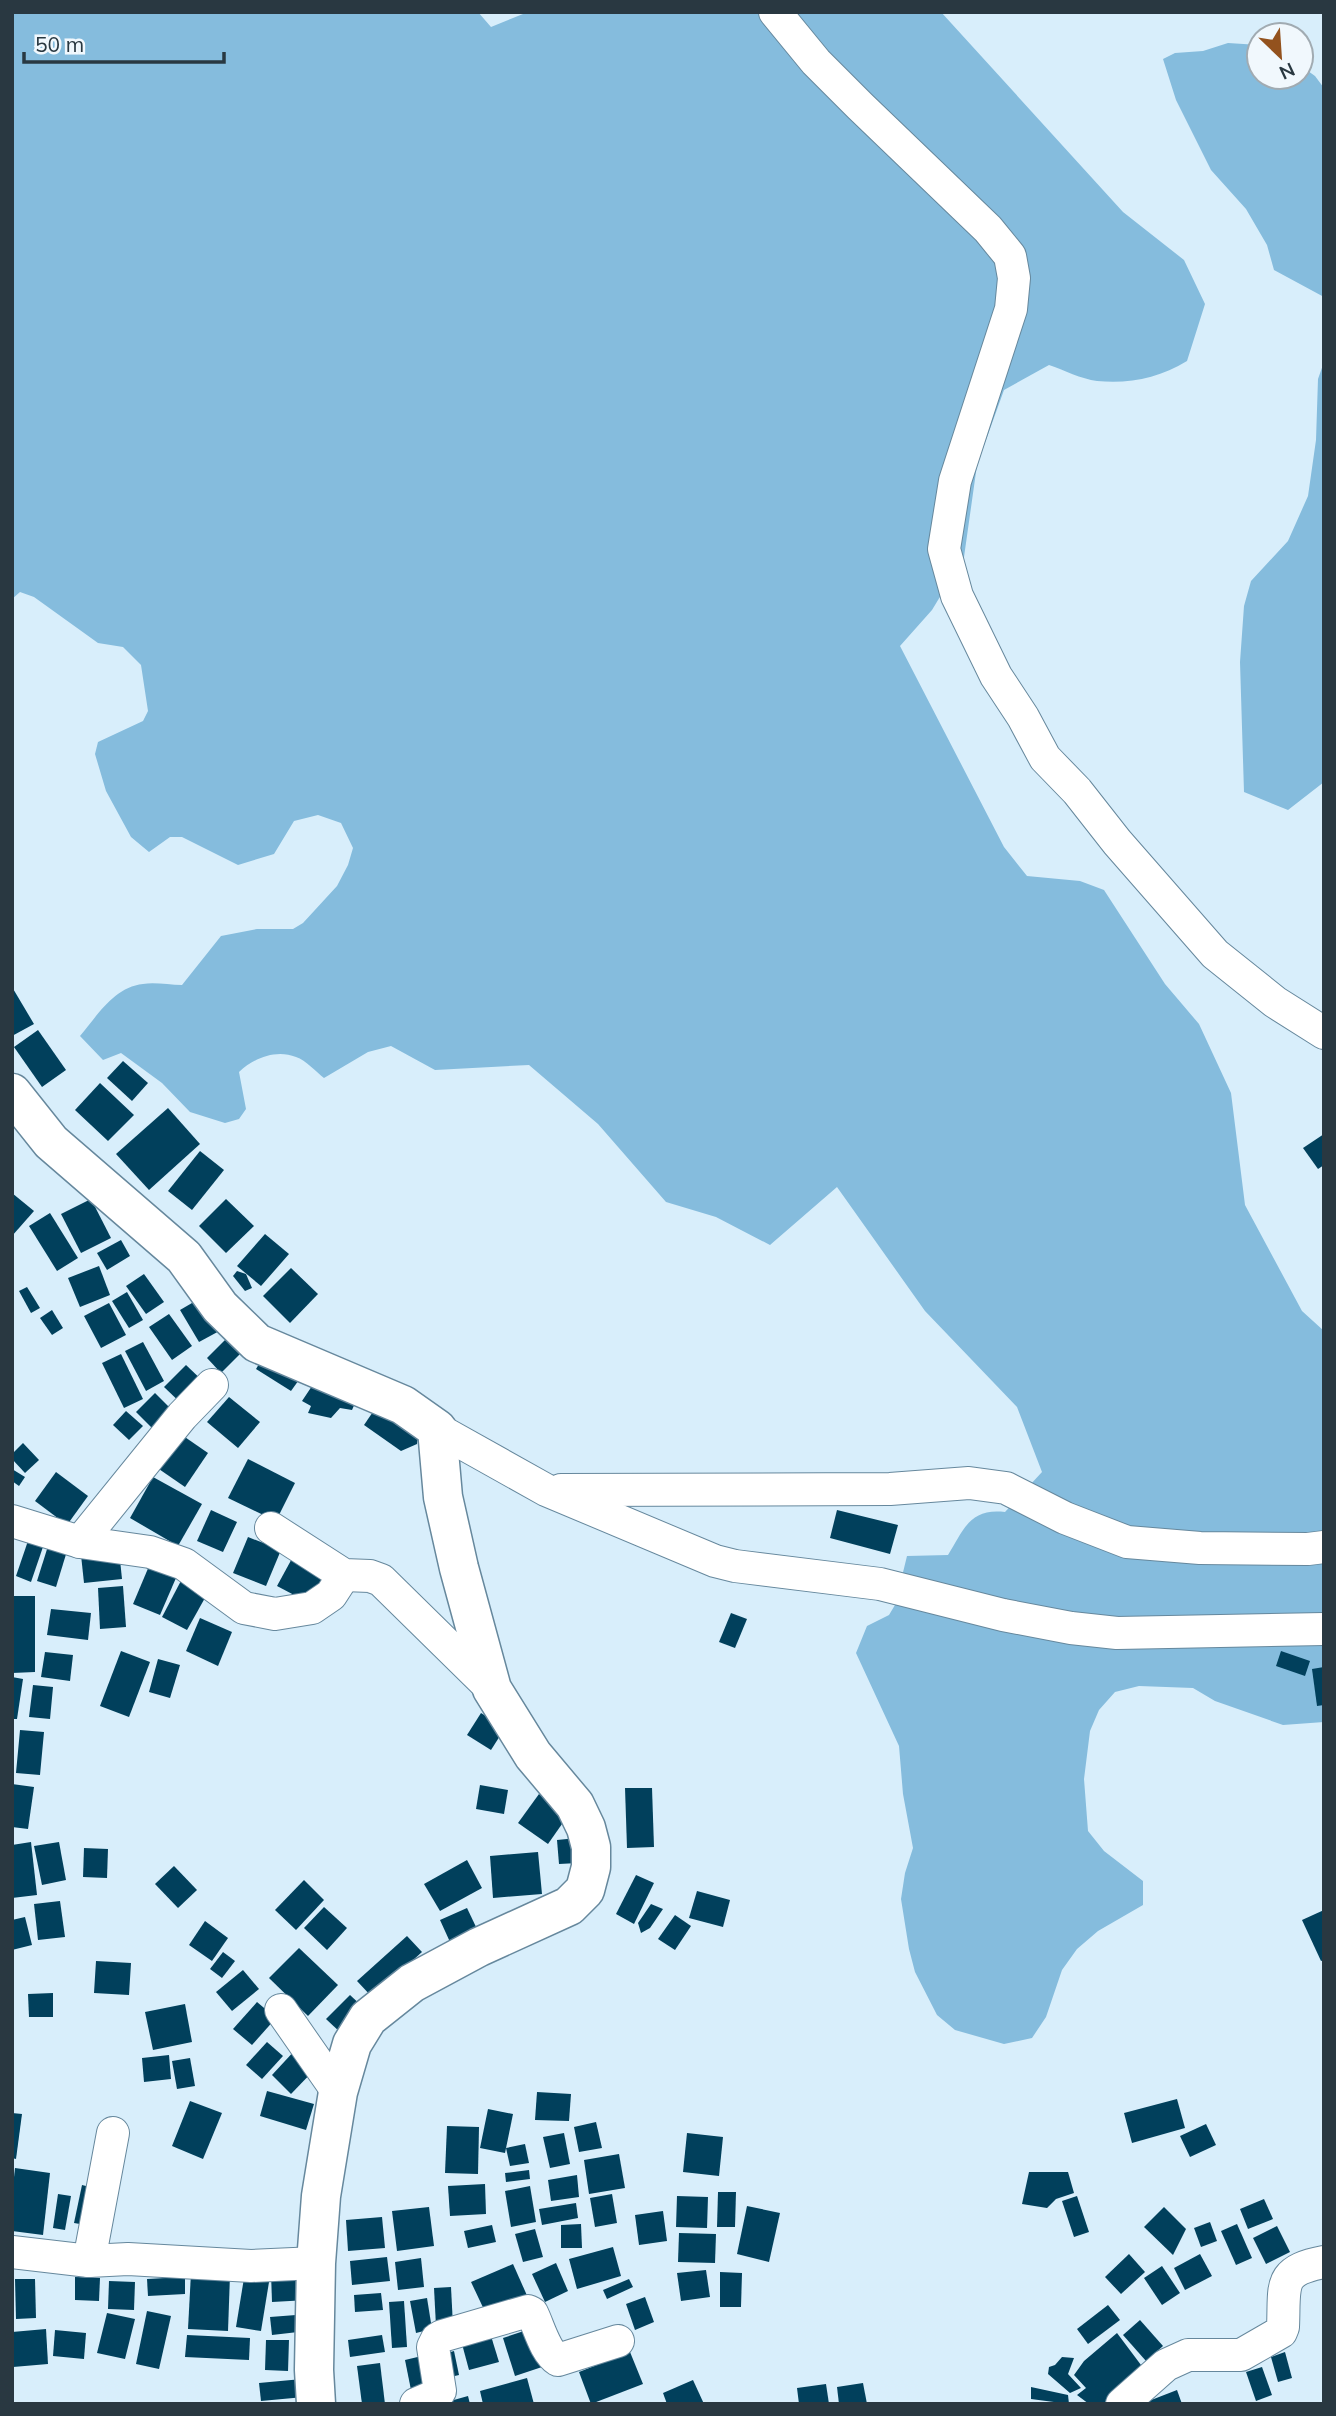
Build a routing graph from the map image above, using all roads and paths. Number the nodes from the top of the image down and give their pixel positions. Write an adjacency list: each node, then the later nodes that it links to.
1 (775, 12): 2 (street)
2 (1324, 1033)
3 (12, 1093): 5 (street)
4 (212, 1385): 9 (street)
5 (437, 1429): 6 (street); 13 (street)
6 (545, 1490): 10 (street); 12 (street)
7 (12, 1521): 9 (street)
8 (271, 1528): 11 (street)
9 (80, 1542): 11 (street)
10 (1324, 1547)
11 (344, 1575): 13 (street)
12 (1324, 1629)
13 (492, 1689): 15 (street)
14 (281, 2010): 15 (street)
15 (338, 2092): 20 (street)
16 (113, 2133): 18 (street)
17 (12, 2252): 18 (street)
18 (89, 2261): 20 (street)
19 (1324, 2262): 24 (street)
20 (316, 2263): 22 (street)
21 (618, 2341): 23 (street)
22 (316, 2404)
23 (416, 2404)
24 (1122, 2404)

